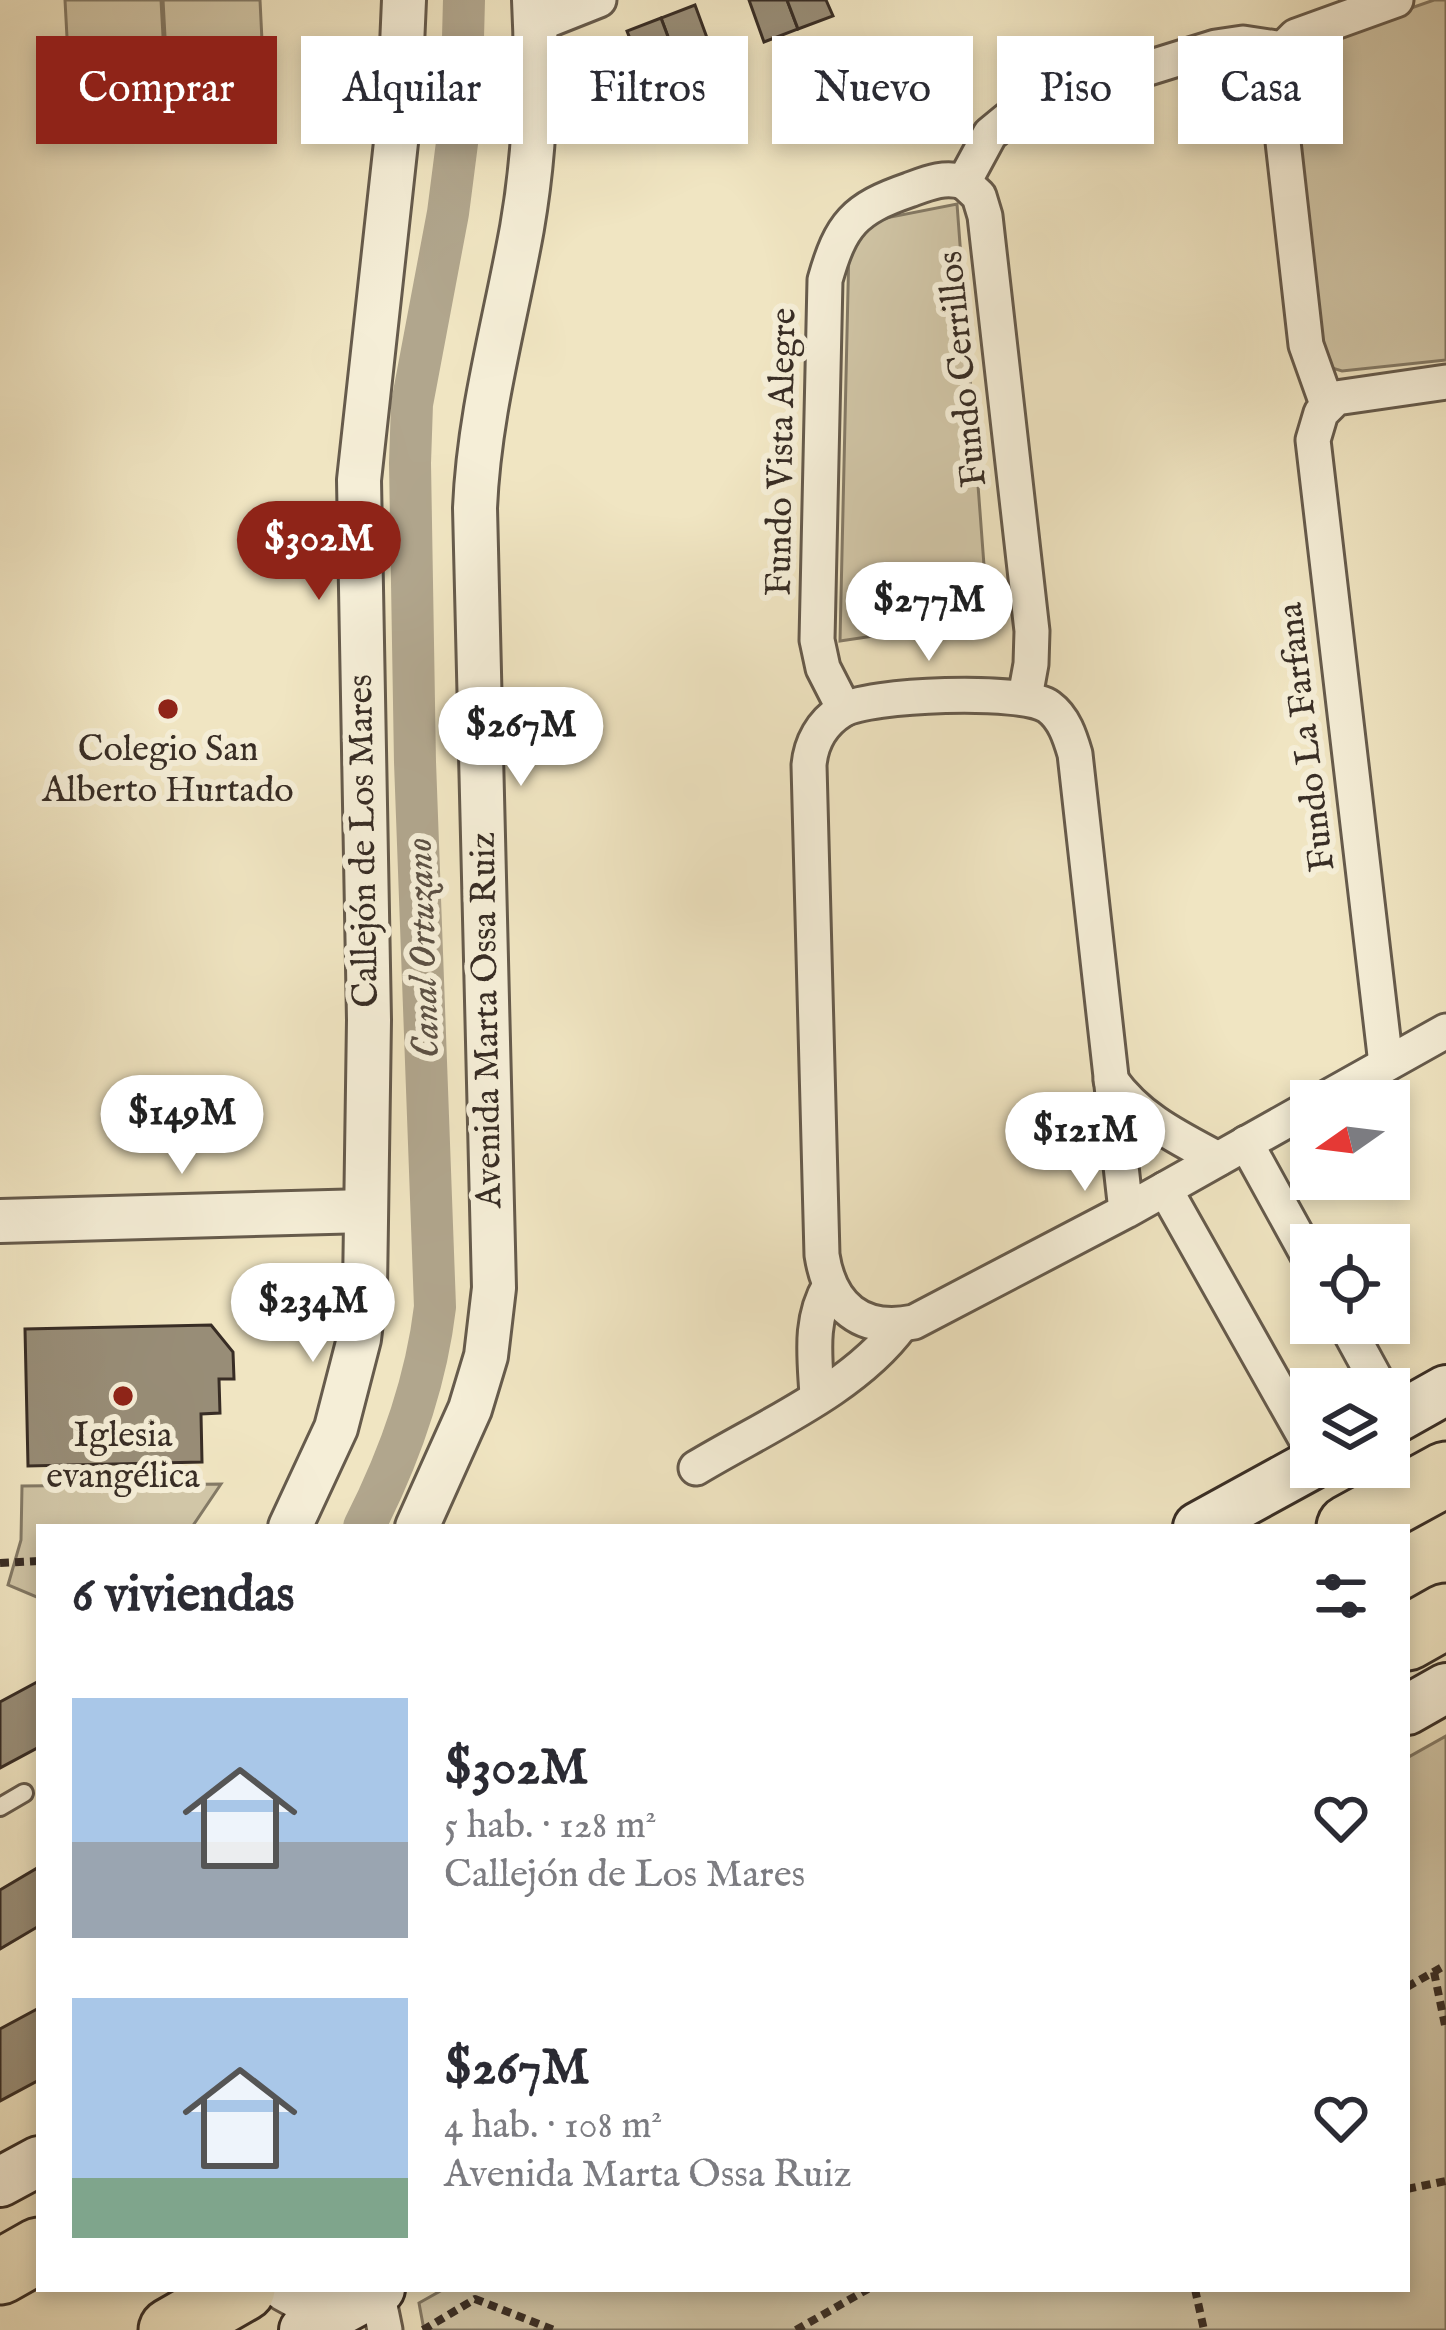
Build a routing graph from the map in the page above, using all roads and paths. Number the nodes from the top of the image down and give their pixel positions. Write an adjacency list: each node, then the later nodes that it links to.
1 (404, 0): 20 (street, Callejón de Los Mares)
2 (599, 0): 4 (street)
3 (1396, 0): 5 (street)
4 (535, 12): 34 (street, Avenida Marta Ossa Ruiz)
5 (1298, 36)
6 (1178, 59): 8 (street)
7 (1282, 144): 10 (street)
8 (964, 182): 11 (street, Fundo Cerrillos); 12 (street, Fundo Vista Alegre)
9 (1446, 382): 10 (street)
10 (1327, 404): 14 (street, Fundo La Farfana)
11 (1024, 697): 12 (street); 15 (street)
12 (844, 709): 24 (street)
13 (1446, 1031): 14 (street)
14 (1386, 1064): 16 (street)
15 (1111, 1080): 18 (street); 21 (street)
16 (1358, 1080)
17 (1290, 1119): 18 (street)
18 (1232, 1151): 19 (street); 23 (street)
19 (1165, 1189): 21 (street); 29 (street)
20 (367, 1210): 22 (street); 33 (street, Callejón de Los Mares)
21 (1126, 1211): 25 (street)
22 (0, 1221)
23 (1290, 1232)
24 (830, 1286): 25 (street); 27 (street)
25 (901, 1325): 27 (street)
26 (1446, 1390): 28 (main road)
27 (817, 1396): 30 (street)
28 (1410, 1401)
29 (1290, 1411)
30 (696, 1468)
31 (1446, 1474): 36 (highway)
32 (1290, 1477): 35 (main road)
33 (291, 1524)
34 (418, 1524)
35 (1203, 1524)
36 (1354, 1524)
37 (36, 1561): 38 (path)
38 (0, 1563)
39 (1446, 1616): 40 (highway)
40 (1410, 1635)
41 (1446, 1688): 42 (main road)
42 (1410, 1708)
43 (25, 1793): 44 (lane)
44 (0, 1808)
45 (1446, 1965): 46 (path)
46 (1434, 1972): 47 (path); 48 (path)
47 (1410, 1985)
48 (1446, 2030)
49 (36, 2163): 51 (main road)
50 (1446, 2181): 52 (path)
51 (0, 2182)
52 (1410, 2188)
53 (36, 2252): 54 (highway)
54 (0, 2272)
55 (238, 2292): 61 (highway)
56 (373, 2292): 60 (main road)
57 (378, 2292): 62 (street)
58 (863, 2292): 65 (path)
59 (1196, 2292): 66 (path)
60 (320, 2314)
61 (171, 2330)
62 (385, 2330)
63 (423, 2330): 64 (path)
64 (554, 2330)
65 (796, 2330)
66 (1204, 2330)

